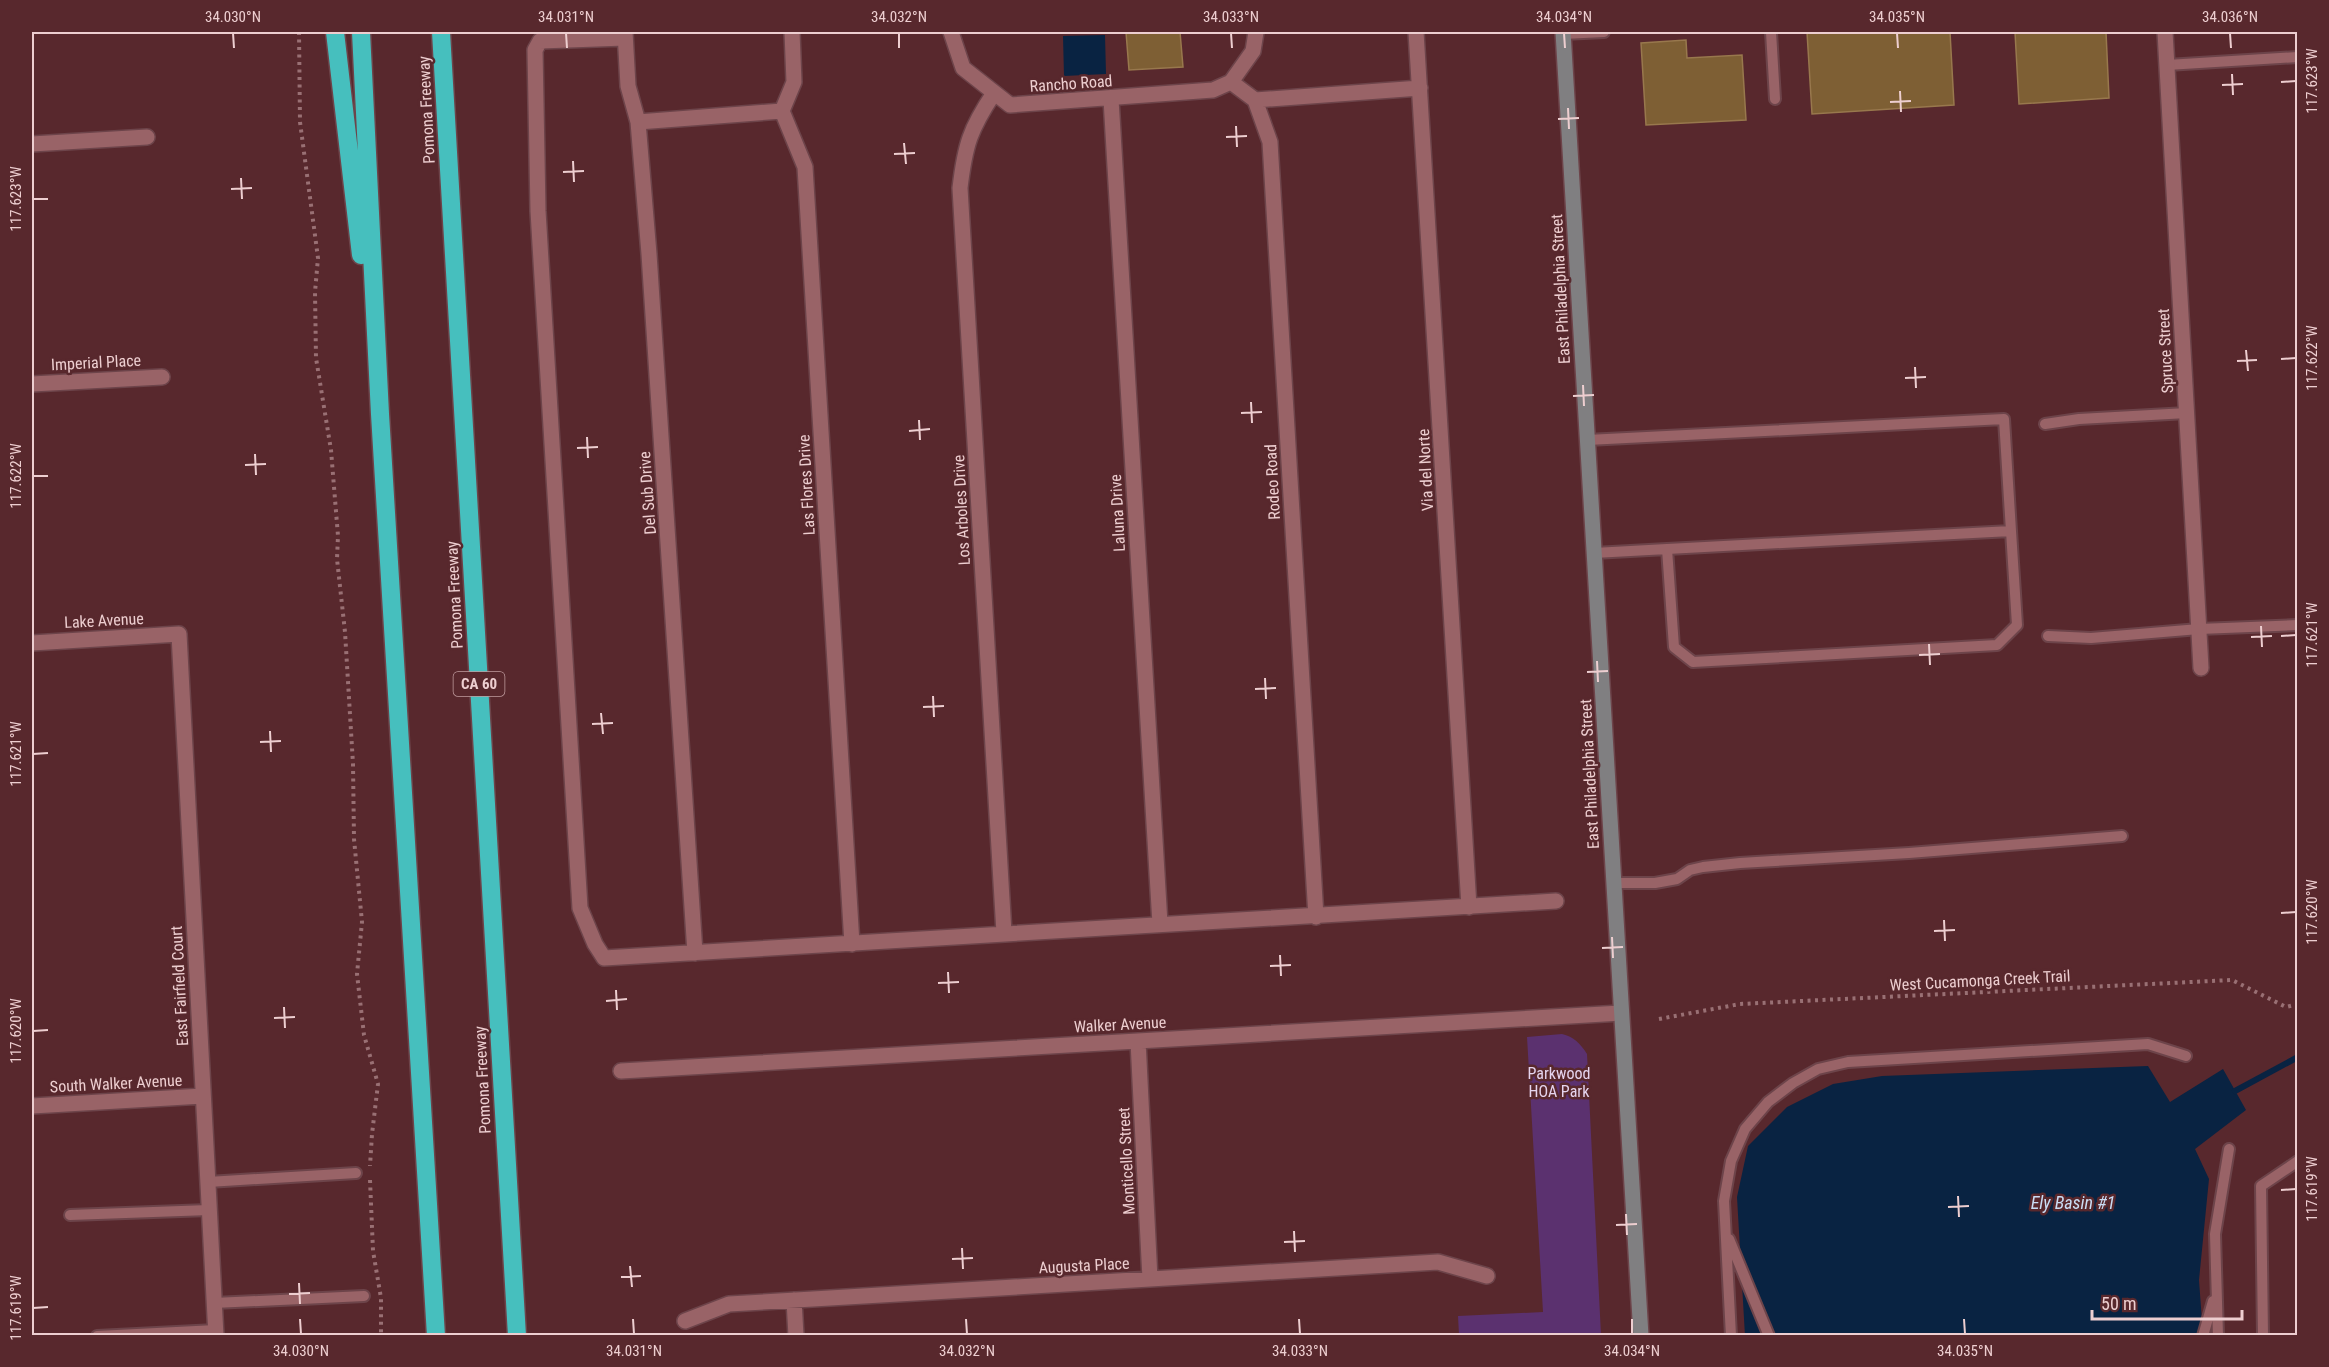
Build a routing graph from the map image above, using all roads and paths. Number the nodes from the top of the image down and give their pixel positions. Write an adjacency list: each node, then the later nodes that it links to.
1 (298, 32): 75 (path)
2 (335, 32): 30 (highway)
3 (361, 32): 30 (highway)
4 (441, 32): 77 (highway, Pomona Freeway / CA 60)
5 (792, 32): 6 (street); 23 (street)
6 (797, 32)
7 (951, 32): 19 (street, Rancho Road)
8 (1256, 32): 17 (street)
9 (1416, 32): 18 (street, Via del Norte)
10 (1604, 32): 13 (lane)
11 (1771, 32): 21 (lane)
12 (2165, 32): 16 (street, Spruce Street)
13 (1563, 33): 32 (street, East Philadelphia Street)
14 (625, 35): 24 (street, Del Sub Drive); 50 (street)
15 (2298, 57): 16 (lane)
16 (2167, 65): 29 (street, Spruce Street)
17 (1231, 82): 20 (street, Rancho Road); 22 (street)
18 (1420, 88): 22 (street); 45 (street, Via del Norte)
19 (994, 93): 20 (street, Rancho Road); 48 (street, Los Arboles Drive)
20 (1111, 99): 47 (street, Laluna Drive)
21 (1775, 99)
22 (1255, 100): 46 (street, Rodeo Road)
23 (782, 111): 24 (street); 49 (street, Las Flores Drive)
24 (638, 122): 50 (street, Del Sub Drive)
25 (147, 137): 26 (street)
26 (32, 144)
27 (162, 377): 28 (street, Imperial Place)
28 (32, 384)
29 (2187, 413): 31 (lane); 37 (street, Spruce Street)
30 (381, 414): 76 (highway)
31 (2045, 424)
32 (1587, 440): 33 (lane); 35 (street, East Philadelphia Street)
33 (2011, 531): 34 (lane); 34 (lane)
34 (1667, 549): 35 (lane)
35 (1594, 553): 43 (street, East Philadelphia Street)
36 (2298, 625): 37 (lane)
37 (2199, 629): 39 (lane); 41 (street, Spruce Street)
38 (179, 634): 40 (street, Lake Avenue); 57 (street, East Fairfield Court)
39 (2048, 636)
40 (32, 643)
41 (2201, 668)
42 (2122, 836): 43 (lane)
43 (1614, 883): 52 (street, East Philadelphia Street)
44 (1556, 901): 45 (street)
45 (1469, 907): 46 (street)
46 (1316, 916): 47 (street)
47 (1160, 924): 48 (street)
48 (1004, 933): 49 (street)
49 (852, 944): 50 (street)
50 (695, 953)
51 (2298, 1004): 53 (path, West Cucamonga Creek Trail)
52 (1621, 1013): 54 (street, Walker Avenue); 79 (street, East Philadelphia Street)
53 (1659, 1019)
54 (1138, 1041): 56 (street, Walker Avenue); 67 (street, Monticello Street)
55 (2186, 1056): 65 (lane)
56 (621, 1071)
57 (203, 1096): 58 (street, South Walker Avenue); 62 (street, East Fairfield Court)
58 (32, 1106)
59 (2229, 1149): 68 (lane)
60 (2298, 1161): 84 (lane)
61 (356, 1173): 62 (lane)
62 (208, 1182): 63 (street, East Fairfield Court)
63 (209, 1210): 64 (lane); 71 (street, East Fairfield Court)
64 (70, 1215)
65 (1725, 1228): 80 (lane); 81 (lane)
66 (1487, 1276): 67 (street, Augusta Place)
67 (1150, 1279): 70 (street, Augusta Place)
68 (2215, 1293): 82 (lane); 83 (lane)
69 (364, 1296): 71 (lane)
70 (794, 1300): 72 (street, Augusta Place); 78 (street)
71 (214, 1303): 73 (street, East Fairfield Court)
72 (685, 1322)
73 (216, 1333): 74 (lane)
74 (97, 1335)
75 (381, 1335)
76 (436, 1335)
77 (517, 1335)
78 (796, 1335)
79 (1641, 1335)
80 (1731, 1335)
81 (1769, 1335)
82 (2203, 1335)
83 (2218, 1335)
84 (2264, 1335)

